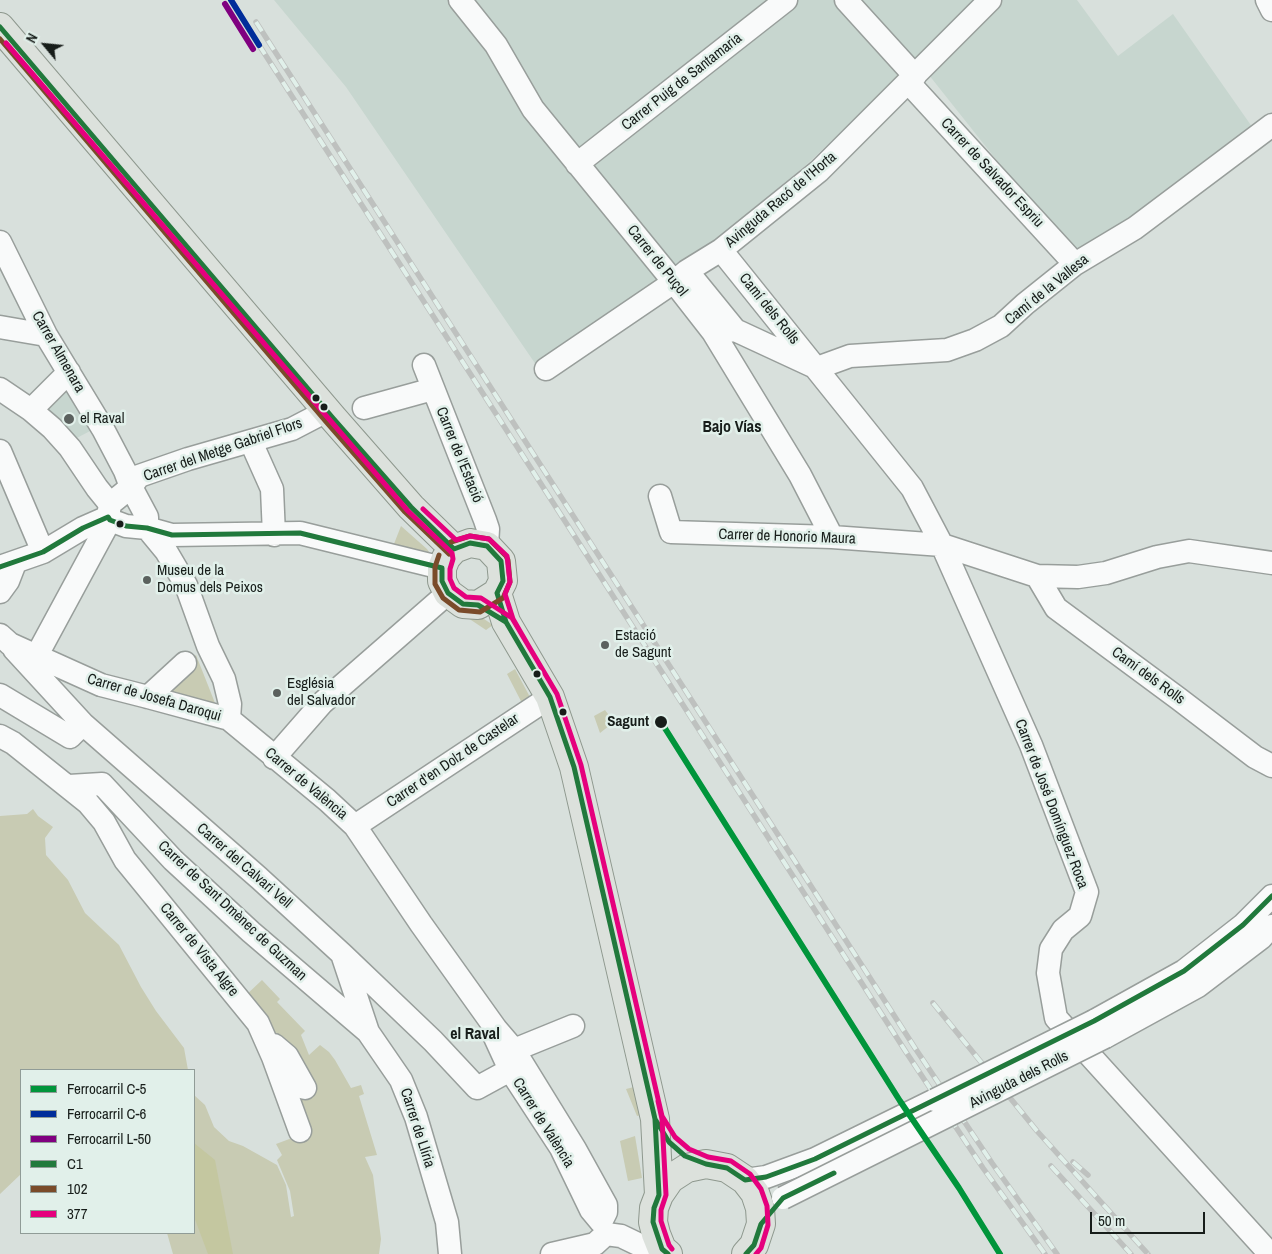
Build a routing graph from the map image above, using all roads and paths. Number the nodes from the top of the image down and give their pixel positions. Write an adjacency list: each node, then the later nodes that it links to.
1 (460, 0): 10 (street, Carrer de Puçol)
2 (786, 0): 10 (street, Carrer Puig de Santamaria)
3 (846, 0): 8 (street, Carrer de Salvador Espriu)
4 (990, 0): 8 (street, Avinguda Racó de l'Horta)
5 (1267, 0): 6 (street)
6 (1272, 10)
7 (0, 31): 27 (main road); 41 (main road)
8 (912, 79): 12 (street, Avinguda Racó de l'Horta); 13 (street, Carrer de Salvador Espriu)
9 (1272, 126): 13 (street, Camí de la Vallesa)
10 (577, 164): 14 (street, Carrer de Puçol)
11 (0, 242): 18 (street, Carrer Almenara)
12 (721, 250): 14 (street, Avinguda Racó de l'Horta); 20 (street, Camí dels Rolls)
13 (1075, 264): 20 (street, Camí de la Vallesa)
14 (680, 276): 16 (street, Carrer de Puçol); 17 (street, Carrer de Puçol); 21 (street, Avinguda Racó de l'Horta)
15 (0, 326): 18 (street)
16 (736, 330): 17 (street, Camí dels Rolls); 20 (street, Camí dels Rolls)
17 (713, 332): 35 (street, Carrer de Puçol)
18 (46, 335): 22 (street, Carrer Almenara)
19 (424, 365): 24 (street, Carrer de l'Estació)
20 (818, 368): 36 (street, Camí dels Rolls)
21 (546, 369)
22 (69, 372): 26 (street); 30 (street, Carrer Almenara)
23 (0, 389): 26 (street)
24 (433, 389): 25 (street); 37 (street, Carrer de l'Estació)
25 (364, 408)
26 (31, 410): 32 (street)
27 (317, 416): 28 (street, Carrer del Metge Gabriel Flors); 41 (main road)
28 (251, 442): 30 (street, Carrer del Metge Gabriel Flors); 34 (street)
29 (0, 451): 38 (street)
30 (131, 487): 32 (street, Carrer del Metge Gabriel Flors); 33 (street, Carrer Almenara)
31 (660, 496): 35 (street, Carrer de Honorio Maura)
32 (110, 513): 33 (street); 38 (street); 46 (street)
33 (147, 528): 34 (street); 51 (street)
34 (274, 534): 41 (street)
35 (832, 538): 36 (street, Carrer de Honorio Maura)
36 (942, 545): 42 (street, Carrer de Honorio Maura); 79 (street, Carrer de José Domínguez Roca)
37 (487, 546): 41 (main road); 44 (main road)
38 (43, 552): 40 (street)
39 (1272, 563): 42 (street, Carrer de Honorio Maura)
40 (7, 565): 43 (street)
41 (447, 567): 44 (main road); 54 (street)
42 (1037, 576): 55 (street, Camí dels Rolls)
43 (0, 592)
44 (488, 599): 50 (main road)
45 (3, 640): 46 (street, Carrer de Josefa Daroqui); 52 (street, Carrer del Calvari Vell)
46 (37, 655): 49 (street, Carrer de Josefa Daroqui)
47 (185, 664): 49 (street)
48 (0, 695): 52 (street)
49 (148, 697): 51 (street, Carrer de Josefa Daroqui)
50 (550, 697): 57 (street, Carrer d'en Dolz de Castelar); 66 (main road)
51 (229, 720): 54 (street, Carrer de València)
52 (83, 724): 60 (street, Carrer del Calvari Vell)
53 (0, 736): 56 (street, Carrer de Vista Algre)
54 (274, 758): 57 (street, Carrer de València)
55 (1272, 766)
56 (69, 786): 62 (street, Carrer de Sant Dmènec de Guzman); 63 (street, Carrer de Vista Algre)
57 (355, 826): 64 (street, Carrer de València)
58 (1272, 896): 69 (street, Avinguda dels Rolls, bridge)
59 (1272, 926): 73 (street, Avinguda dels Rolls, bridge)
60 (342, 954): 62 (street, Carrer de Llíria); 64 (street, Carrer del Calvari Vell)
61 (573, 1026): 64 (street)
62 (368, 1032): 76 (street, Carrer de Llíria)
63 (265, 1038): 65 (street); 67 (street, Carrer de Vista Algre)
64 (512, 1060): 71 (street, Carrer de València)
65 (305, 1088)
66 (655, 1119): 68 (main road); 70 (main road)
67 (300, 1131)
68 (706, 1164): 69 (main road); 70 (main road)
69 (756, 1178): 73 (main road)
70 (658, 1195): 72 (main road)
71 (601, 1217): 72 (street); 74 (street)
72 (654, 1222): 75 (main road)
73 (761, 1224): 78 (main road)
74 (596, 1249): 75 (street); 77 (street)
75 (665, 1252)
76 (450, 1254)
77 (552, 1254)
78 (746, 1254)
79 (1270, 1254)

